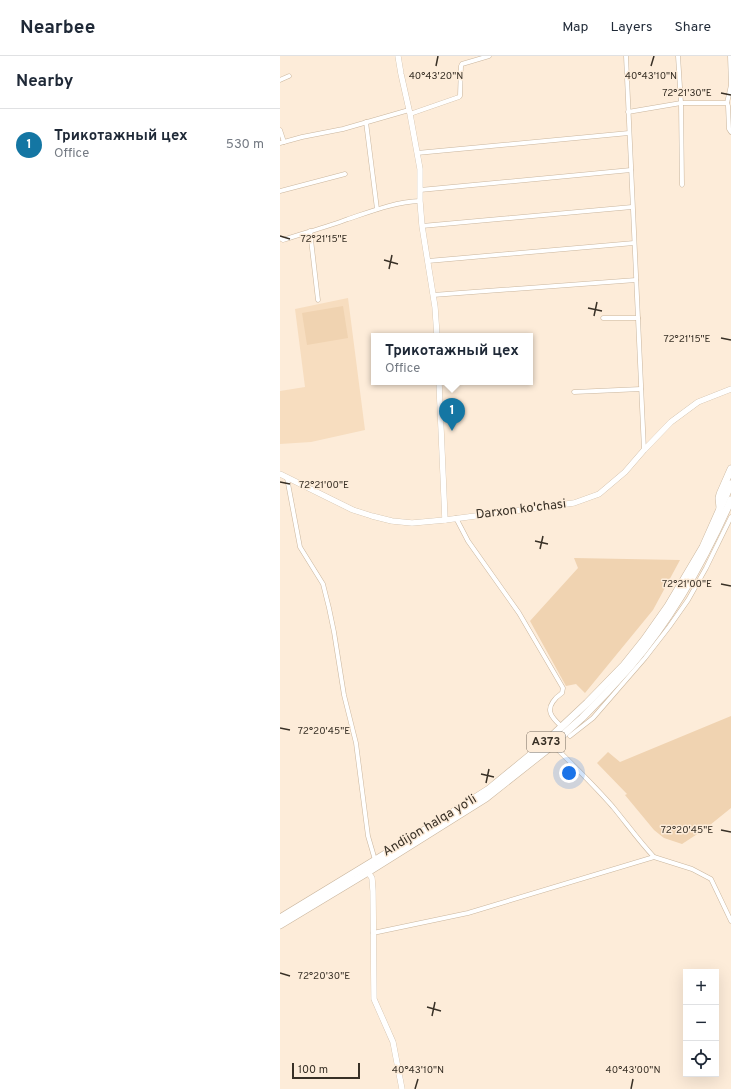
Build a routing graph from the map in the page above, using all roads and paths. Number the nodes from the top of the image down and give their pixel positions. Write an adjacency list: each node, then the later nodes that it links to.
1 (398, 56): 11 (street)
2 (489, 56): 11 (street)
3 (626, 56): 12 (street)
4 (678, 56): 9 (street)
5 (730, 56): 8 (street)
6 (289, 76): 7 (street)
7 (280, 80)
8 (731, 85): 10 (street)
9 (681, 103): 10 (street); 12 (street); 21 (street)
10 (727, 103): 16 (street)
11 (410, 112): 13 (street); 18 (street)
12 (628, 112): 15 (street)
13 (366, 122): 17 (street); 26 (street)
14 (280, 130): 17 (street)
15 (629, 132): 18 (street); 19 (street)
16 (731, 132)
17 (282, 143)
18 (417, 153): 22 (street)
19 (631, 170): 22 (street); 25 (street)
20 (345, 174): 23 (street)
21 (682, 185)
22 (420, 190): 24 (street)
23 (280, 191)
24 (420, 201): 26 (street); 27 (street)
25 (632, 207): 27 (street); 30 (street)
26 (377, 209): 28 (street)
27 (422, 226): 31 (street)
28 (310, 231): 29 (street); 34 (street)
29 (280, 238)
30 (634, 243): 31 (street); 32 (street)
31 (428, 261): 33 (street)
32 (636, 280): 33 (street); 36 (street)
33 (433, 294): 37 (street)
34 (318, 300)
35 (603, 318): 36 (street)
36 (638, 318): 39 (street)
37 (437, 333)
38 (439, 385): 51 (street)
39 (641, 388): 41 (street); 42 (street)
40 (731, 389): 42 (street, Darxon ko'chasi)
41 (574, 392)
42 (644, 450): 50 (street, Darxon ko'chasi)
43 (731, 469): 48 (highway)
44 (280, 474): 45 (street, Darxon ko'chasi)
45 (287, 478): 51 (street, Darxon ko'chasi); 57 (street)
46 (731, 484): 48 (highway, Andijon halqa yo‘li / A373)
47 (731, 500): 53 (highway, Andijon halqa yo‘li / A373)
48 (720, 508): 52 (highway, Andijon halqa yo‘li / A373)
49 (731, 516): 54 (street)
50 (456, 518): 51 (street, Darxon ko'chasi); 52 (street)
51 (445, 520)
52 (562, 727): 57 (highway, Andijon halqa yo‘li / A373)
53 (561, 736): 54 (highway); 55 (highway, Andijon halqa yo‘li / A373)
54 (570, 736)
55 (553, 745): 56 (street); 58 (highway, Andijon halqa yo‘li / A373)
56 (654, 857): 60 (street); 62 (street)
57 (375, 860): 59 (highway, Andijon halqa yo‘li / A373)
58 (368, 872): 61 (highway, Andijon halqa yo‘li / A373); 62 (street)
59 (280, 918)
60 (731, 921)
61 (280, 925)
62 (373, 933): 63 (street)
63 (402, 1089)

